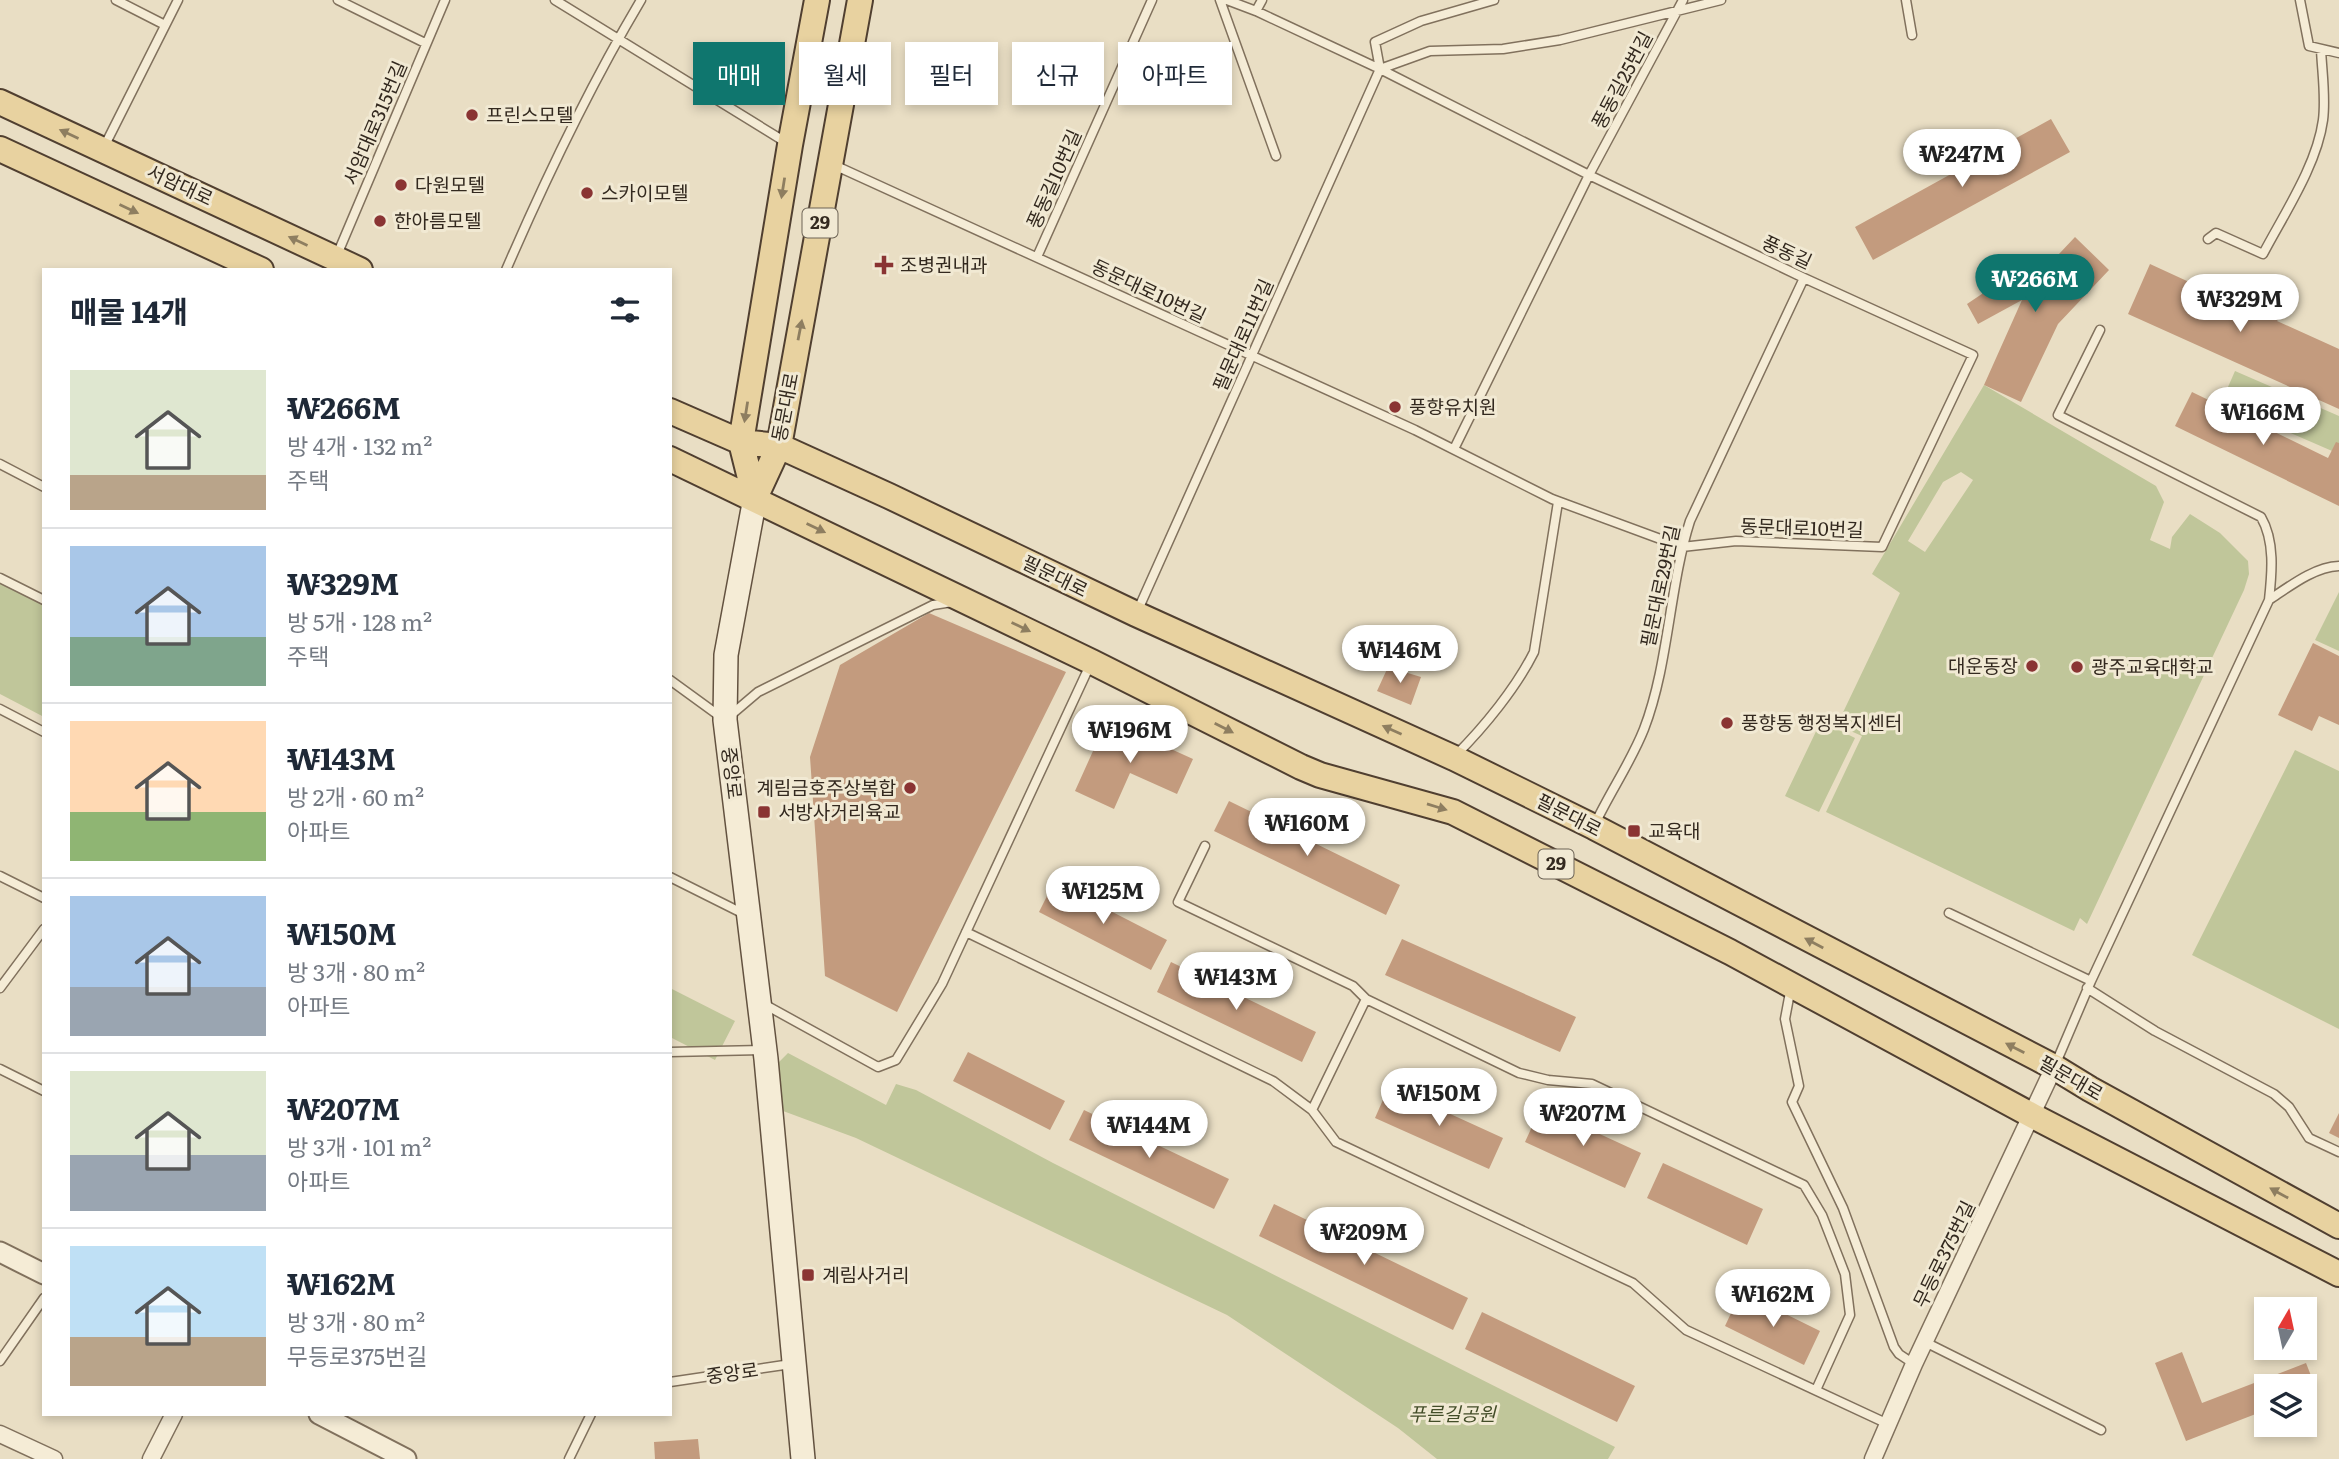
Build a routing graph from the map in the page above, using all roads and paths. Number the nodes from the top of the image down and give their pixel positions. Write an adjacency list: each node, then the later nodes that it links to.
1 (116, 0): 20 (lane)
2 (178, 0): 20 (lane)
3 (338, 0): 23 (lane)
4 (445, 0): 23 (lane, 서암대로315번길)
5 (555, 0): 22 (lane)
6 (641, 0): 22 (lane)
7 (817, 0): 28 (main road, 동문대로 / 29)
8 (860, 0): 32 (main road, 동문대로 / 29)
9 (1152, 0): 35 (lane, 풍동길10번길)
10 (1220, 0): 31 (lane)
11 (1227, 0): 18 (lane, 풍동길)
12 (1262, 0): 18 (lane)
13 (1494, 0): 26 (lane)
14 (1683, 0): 19 (lane, 풍동길25번길)
15 (1721, 0): 19 (lane)
16 (1906, 0): 21 (lane)
17 (2300, 0): 24 (lane)
18 (1256, 11): 26 (lane, 풍동길)
19 (1677, 12): 26 (lane); 33 (lane, 풍동길25번길)
20 (165, 25): 30 (lane)
21 (1912, 35)
22 (618, 38): 28 (lane); 39 (lane)
23 (425, 43): 36 (lane, 서암대로315번길)
24 (2321, 49): 25 (lane); 34 (lane)
25 (2339, 53)
26 (1380, 69): 33 (lane, 풍동길); 42 (lane, 필문대로11번길)
27 (0, 102): 30 (main road, 서암대로, one-way to 27)
28 (790, 145): 45 (main road, 동문대로 / 29, one-way to 45)
29 (0, 149): 37 (main road, one-way to 37)
30 (103, 149): 36 (main road, 서암대로, one-way to 30)
31 (1276, 156)
32 (831, 163): 35 (lane, 동문대로10번길); 46 (main road, 동문대로 / 29, one-way to 32)
33 (1588, 174): 40 (lane, 풍동길); 47 (lane)
34 (2208, 239)
35 (1037, 257): 42 (lane, 동문대로10번길)
36 (335, 258): 38 (main road, 서암대로)
37 (257, 268)
38 (356, 268)
39 (507, 268)
40 (1804, 278): 43 (lane, 풍동길); 53 (lane, 필문대로29번길)
41 (2100, 330): 58 (lane)
42 (1250, 355): 47 (lane, 동문대로10번길); 59 (lane, 필문대로11번길)
43 (1973, 355): 53 (lane, 동문대로10번길)
44 (672, 412): 45 (main road)
45 (741, 442): 46 (main road); 51 (main road, 동문대로 / 29)
46 (779, 446): 51 (main road, 동문대로); 59 (main road, 필문대로 / 29)
47 (1454, 449): 52 (lane, 동문대로10번길)
48 (672, 460): 51 (main road)
49 (0, 464): 50 (lane)
50 (42, 485)
51 (755, 498): 57 (main road, 29, one-way to 57); 63 (main road, 중앙로)
52 (1558, 502): 53 (lane, 동문대로10번길); 65 (lane)
53 (1682, 547): 66 (lane, 필문대로29번길)
54 (2339, 566): 58 (lane)
55 (0, 578): 56 (lane)
56 (42, 599)
57 (965, 600): 60 (main road, 29, one-way to 60); 63 (lane)
58 (2269, 600): 76 (lane)
59 (1136, 614): 65 (main road, 필문대로 / 29, one-way to 59)
60 (1092, 662): 73 (lane); 75 (main road, 29, one-way to 75)
61 (672, 681): 63 (lane)
62 (0, 709): 64 (lane)
63 (725, 720): 72 (main road, 중앙로)
64 (42, 731)
65 (1454, 758): 66 (main road, 필문대로 / 29)
66 (1594, 827): 82 (main road, 필문대로 / 29, one-way to 66)
67 (1205, 846): 78 (lane)
68 (0, 876): 70 (lane)
69 (672, 878): 72 (lane)
70 (42, 897)
71 (1949, 913): 76 (lane)
72 (750, 917): 79 (main road, 중앙로)
73 (966, 932): 79 (lane); 85 (lane)
74 (40, 939): 77 (lane)
75 (1792, 984): 86 (main road, 29); 96 (lane)
76 (2089, 984): 82 (lane); 87 (lane)
77 (0, 988)
78 (1366, 999): 85 (lane); 98 (lane)
79 (760, 1002): 80 (main road, 중앙로)
80 (765, 1049): 81 (lane); 95 (main road, 중앙로)
81 (672, 1052)
82 (2054, 1068): 86 (street, 무등로375번길); 88 (main road, 필문대로 / 29, one-way to 82)
83 (0, 1069): 84 (lane)
84 (42, 1090)
85 (1312, 1110): 98 (lane)
86 (2033, 1116): 91 (main road, 29); 93 (street, 무등로375번길)
87 (2339, 1152)
88 (2339, 1226)
89 (0, 1252): 90 (street)
90 (42, 1273)
91 (2339, 1274)
92 (42, 1301): 94 (lane)
93 (1925, 1342): 96 (street, 무등로375번길); 103 (lane)
94 (0, 1361)
95 (794, 1363): 97 (lane, 중앙로); 109 (main road, 중앙로)
96 (1914, 1364): 102 (street, 무등로375번길)
97 (672, 1382)
98 (1816, 1390): 102 (lane)
99 (173, 1416): 106 (street)
100 (323, 1416): 107 (street)
101 (591, 1416): 108 (lane)
102 (1888, 1424): 110 (street, 무등로375번길)
103 (2101, 1430)
104 (0, 1434): 105 (street)
105 (54, 1459)
106 (151, 1459)
107 (405, 1459)
108 (569, 1459)
109 (803, 1459)
110 (1873, 1459)

